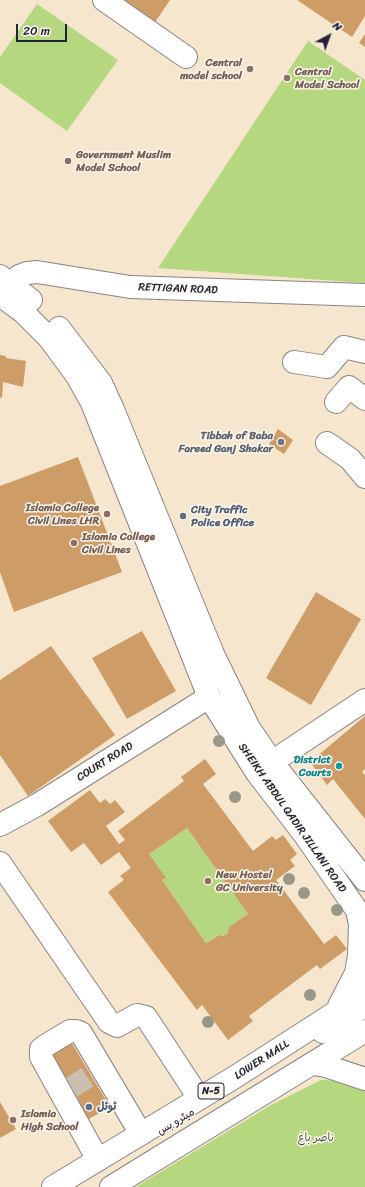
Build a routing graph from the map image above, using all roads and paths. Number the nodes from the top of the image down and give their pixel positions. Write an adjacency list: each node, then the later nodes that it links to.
1 (104, 0): 2 (main road)
2 (186, 57)
3 (3, 288): 4 (main road, RETTIGAN ROAD); 11 (main road, SHEIKH ABDUL QADIR JILLANI ROAD); 13 (main road, SHEIKH ABDUL QADIR JILLANI ROAD)
4 (365, 295)
5 (365, 352): 7 (main road)
6 (294, 362): 7 (main road)
7 (327, 367): 8 (main road)
8 (350, 396)
9 (328, 444): 10 (main road)
10 (365, 476)
11 (209, 696): 14 (main road, COURT ROAD); 17 (main road, SHEIKH ABDUL QADIR JILLANI ROAD)
12 (365, 700): 13 (main road)
13 (272, 762): 16 (main road, SHEIKH ABDUL QADIR JILLANI ROAD)
14 (0, 826)
15 (0, 863): 24 (main road)
16 (365, 880)
17 (361, 916): 20 (main road)
18 (365, 990): 20 (main road, LOWER MALL / N-5)
19 (365, 1006): 28 (main road, میٹرو بس)
20 (336, 1012): 24 (main road, LOWER MALL / N-5)
21 (365, 1031): 22 (main road, N-5)
22 (312, 1064): 23 (main road); 29 (main road, N-5)
23 (365, 1079)
24 (200, 1098): 25 (main road, LOWER MALL / N-5)
25 (141, 1134): 26 (main road, LOWER MALL / N-5); 26 (main road)
26 (98, 1160): 27 (main road, LOWER MALL / N-5)
27 (53, 1187)
28 (69, 1187)
29 (111, 1187)

